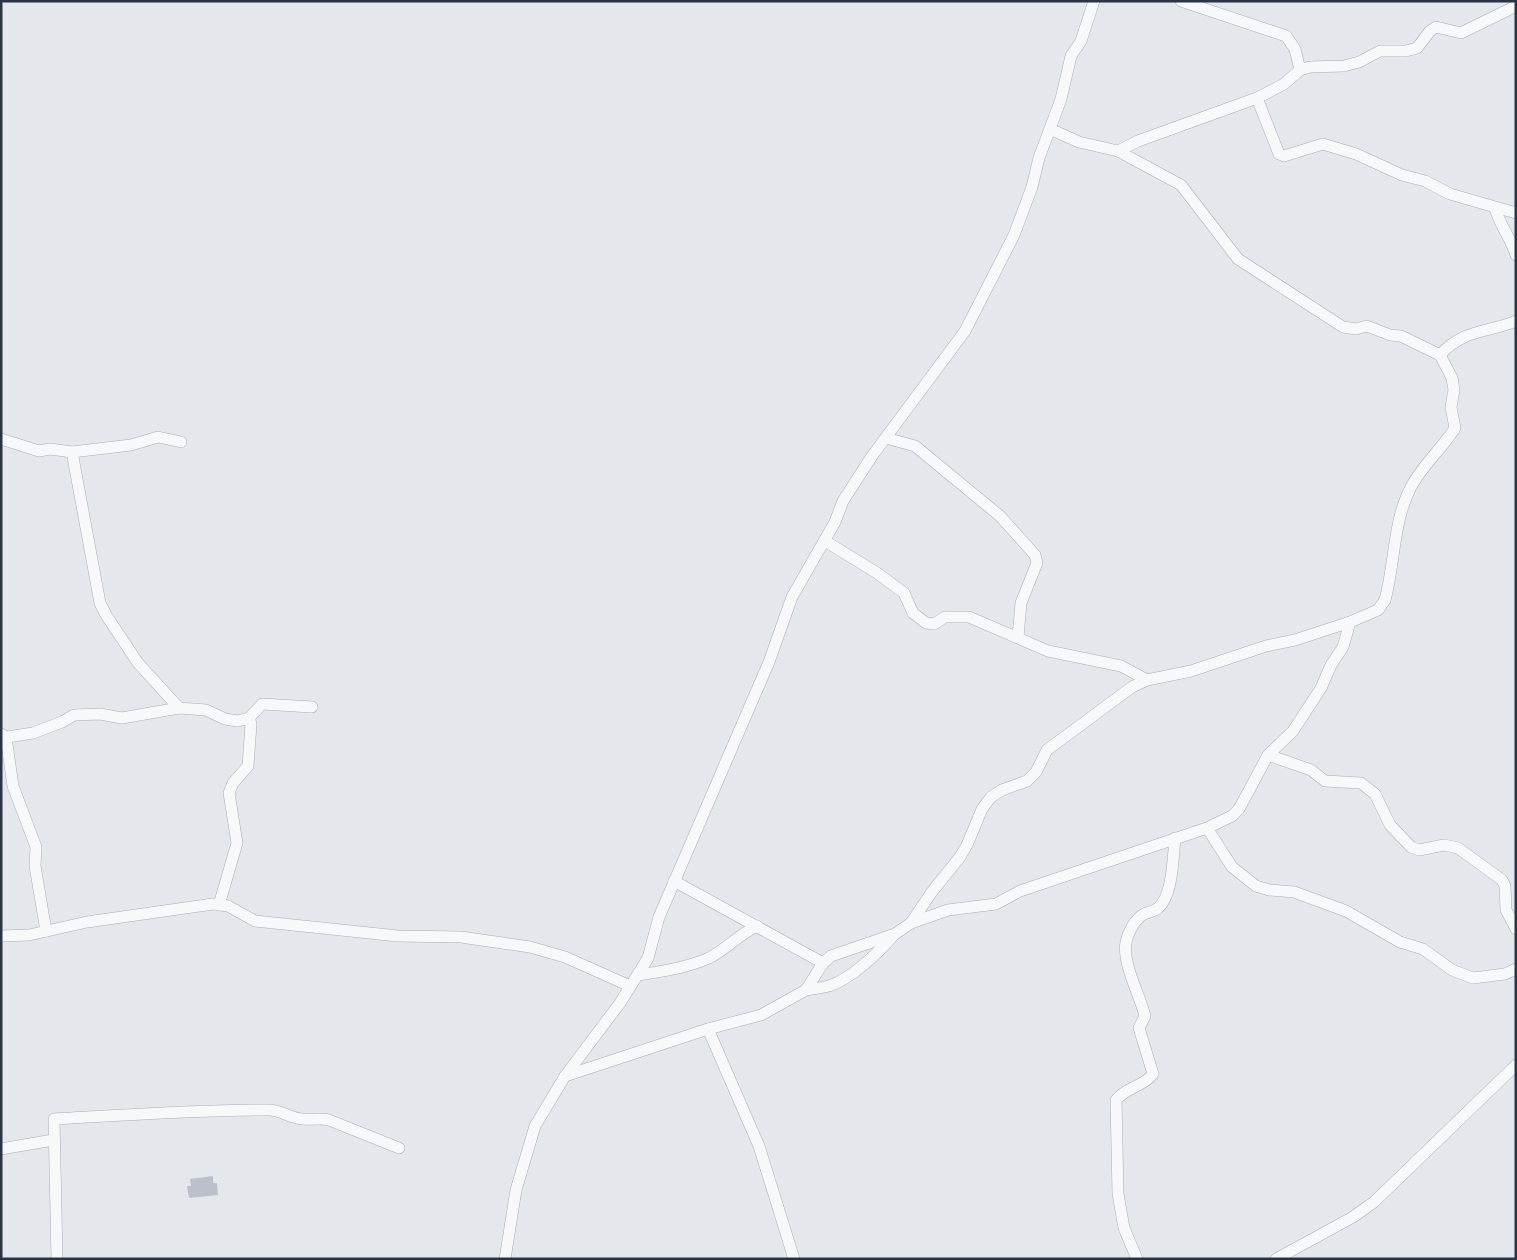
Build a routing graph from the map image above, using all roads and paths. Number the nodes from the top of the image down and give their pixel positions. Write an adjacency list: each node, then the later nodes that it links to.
1 (1094, 1): 6 (street)
2 (1181, 1): 4 (street)
3 (1516, 6): 4 (street)
4 (1300, 70): 5 (street)
5 (1258, 98): 7 (street); 8 (street)
6 (1050, 129): 7 (street); 13 (street)
7 (1118, 151): 12 (street)
8 (1495, 208): 9 (street); 10 (street)
9 (1516, 213)
10 (1516, 255)
11 (1516, 320): 12 (street)
12 (1440, 355): 18 (street)
13 (886, 438): 17 (street); 19 (street)
14 (1, 440): 16 (street)
15 (181, 442): 16 (street)
16 (72, 452): 21 (street)
17 (824, 541): 19 (street); 30 (street)
18 (1350, 622): 20 (street); 27 (street)
19 (1018, 637): 20 (street)
20 (1147, 680): 32 (street)
21 (162, 690): 23 (street); 24 (street)
22 (312, 707): 25 (street)
23 (179, 708): 24 (street); 25 (street)
24 (155, 711): 26 (street)
25 (249, 718): 31 (street)
26 (3, 736): 35 (street)
27 (1268, 755): 28 (street); 34 (street)
28 (1207, 828): 29 (street); 39 (street)
29 (1175, 838): 32 (street); 52 (street)
30 (674, 881): 33 (street); 40 (street)
31 (219, 905): 35 (street); 41 (street)
32 (911, 923): 36 (street)
33 (757, 926): 38 (street); 40 (street)
34 (1516, 930)
35 (46, 931): 37 (street)
36 (895, 934): 38 (street); 42 (street)
37 (1, 936)
38 (823, 963): 42 (street)
39 (1516, 970)
40 (638, 974): 41 (street)
41 (630, 986): 45 (street)
42 (806, 990): 43 (street)
43 (708, 1028): 45 (street); 51 (street)
44 (1516, 1065): 53 (street)
45 (565, 1076): 50 (street)
46 (53, 1140): 47 (street); 48 (street); 49 (street)
47 (399, 1148)
48 (1, 1149)
49 (57, 1259)
50 (505, 1259)
51 (794, 1259)
52 (1137, 1259)
53 (1276, 1259)

